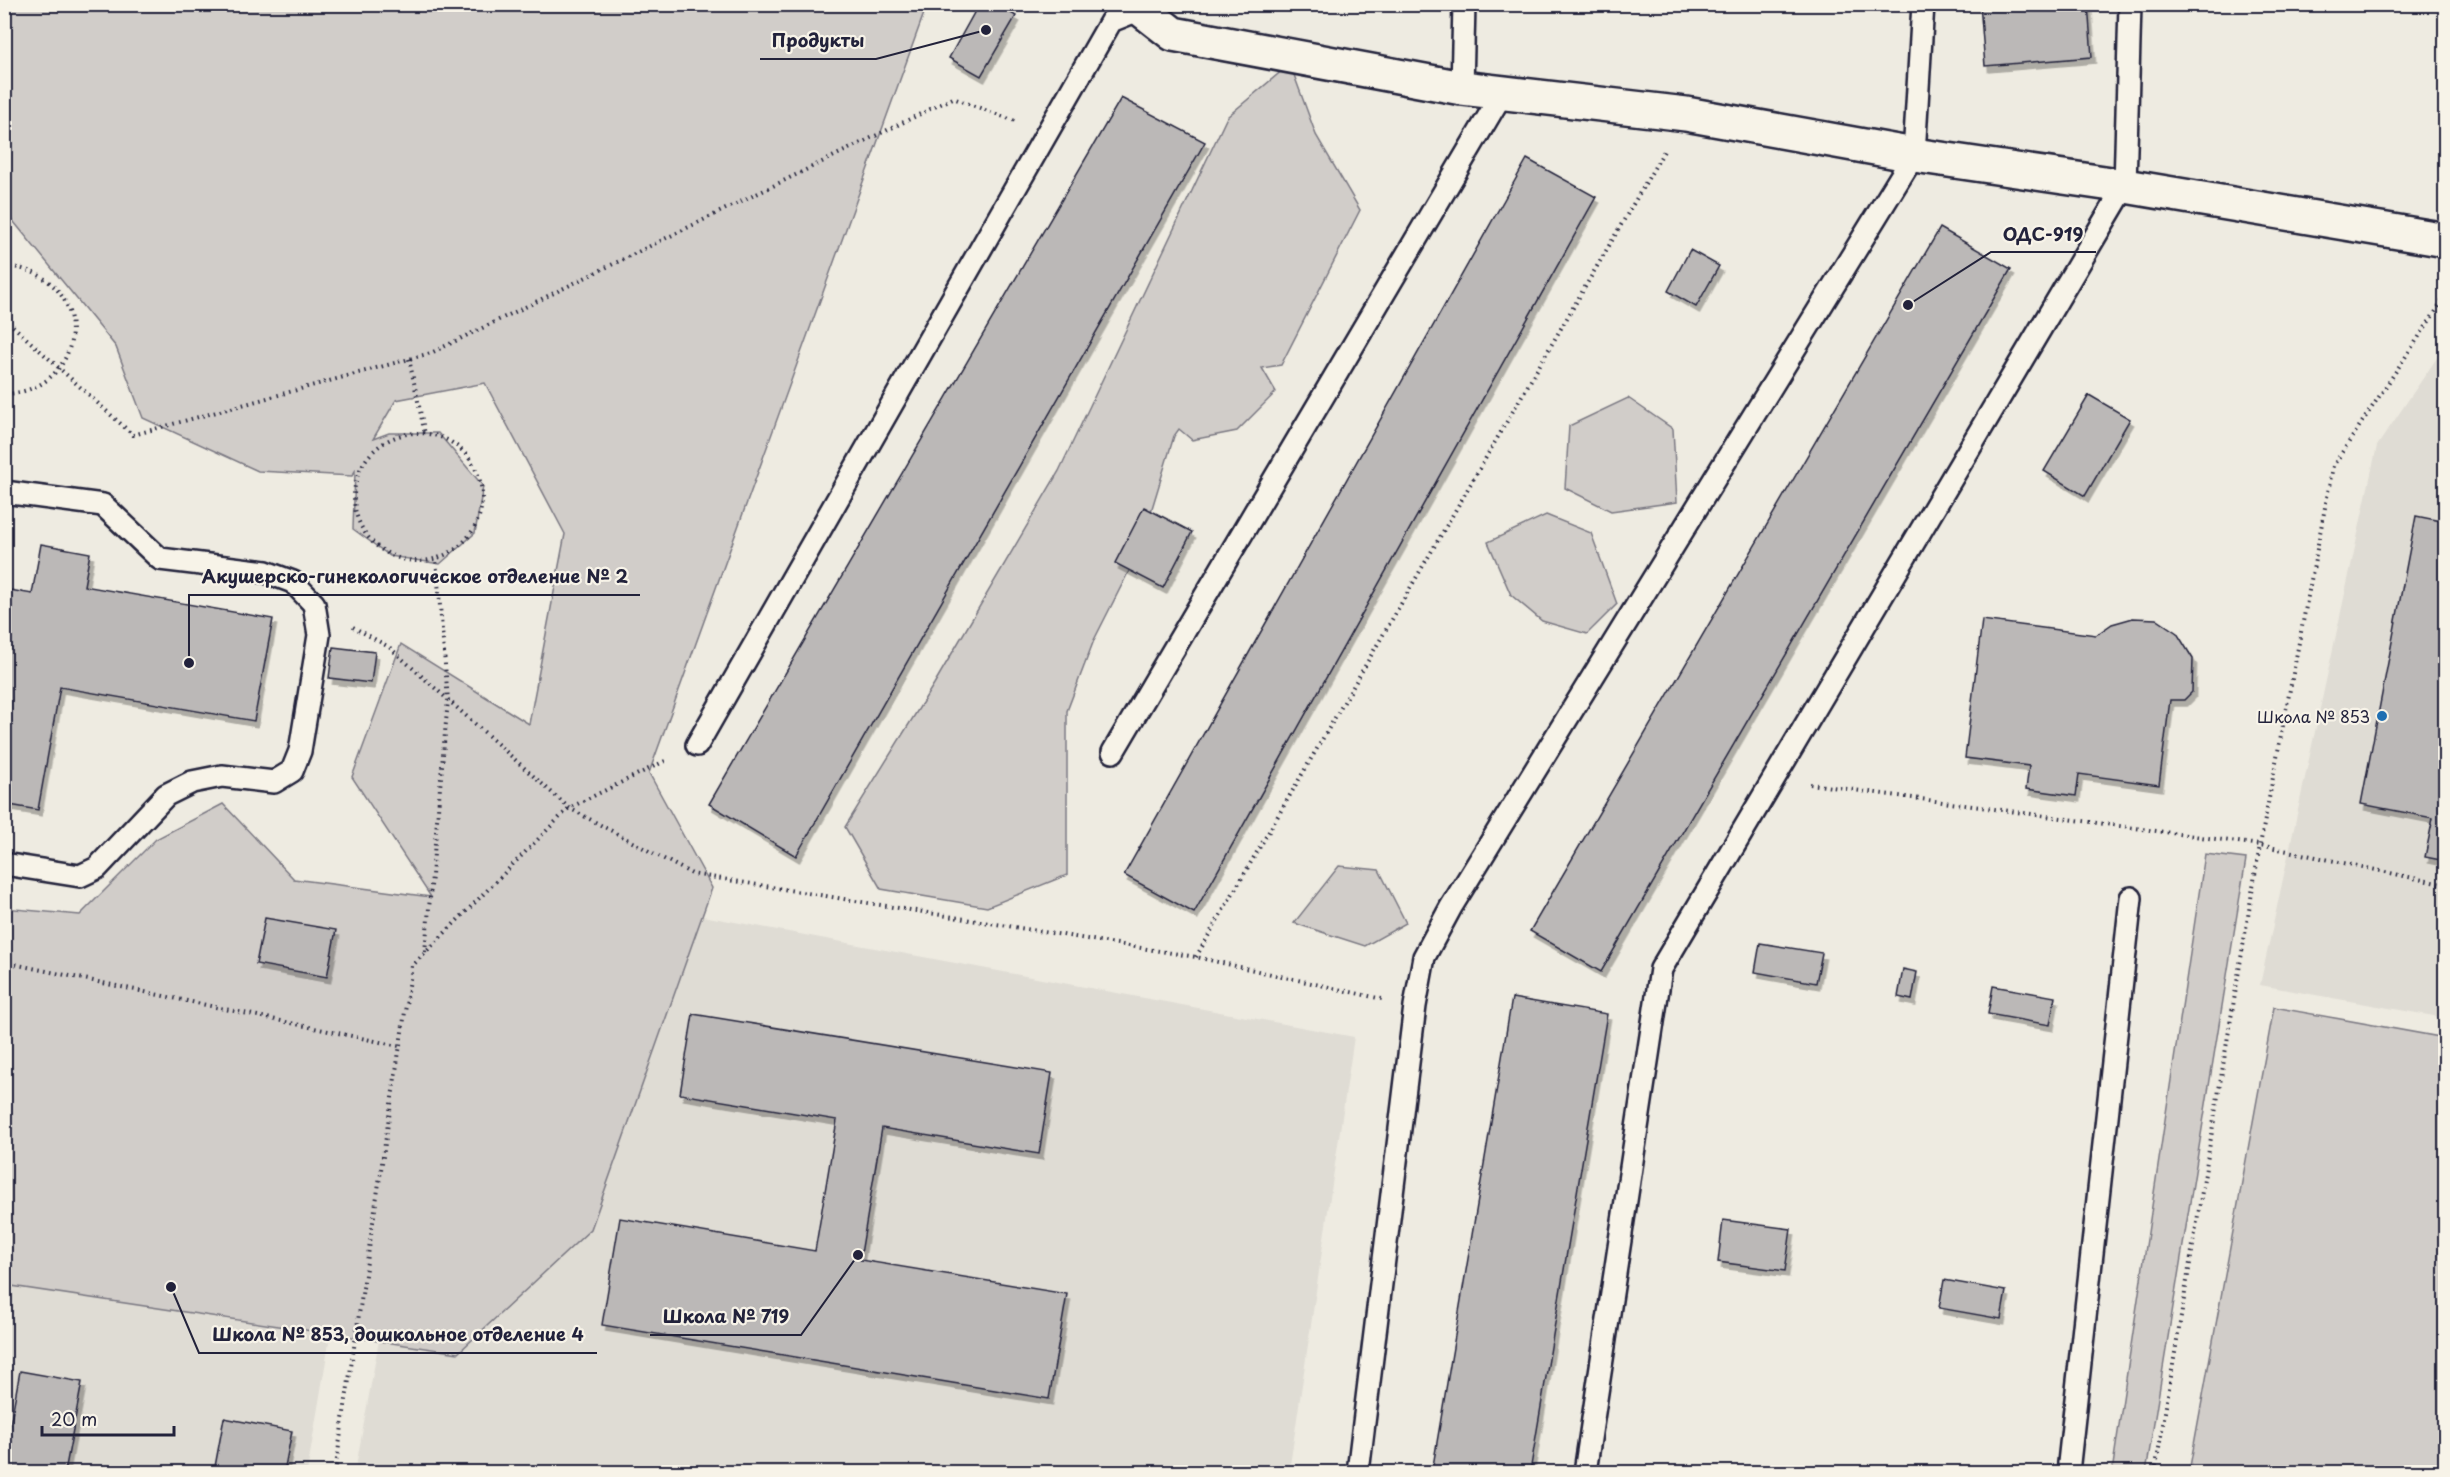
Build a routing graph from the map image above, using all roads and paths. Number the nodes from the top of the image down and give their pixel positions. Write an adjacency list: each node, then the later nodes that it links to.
1 (1464, 4): 5 (lane)
2 (1923, 4): 9 (lane)
3 (2130, 4): 10 (lane)
4 (1140, 7): 5 (street); 8 (lane)
5 (1461, 88): 6 (street)
6 (1503, 92): 7 (street); 23 (lane)
7 (1686, 114): 9 (street); 31 (path)
8 (1047, 133): 15 (path); 22 (lane)
9 (1914, 155): 10 (street); 33 (lane)
10 (2124, 186): 11 (street); 24 (lane)
11 (2445, 240)
12 (4, 266): 16 (path)
13 (2445, 296): 26 (path)
14 (4, 318): 15 (path)
15 (409, 359): 17 (path)
16 (4, 394)
17 (425, 434): 19 (path); 19 (path)
18 (4, 492): 20 (lane)
19 (436, 559): 21 (path)
20 (314, 604): 21 (path); 27 (lane)
21 (448, 700): 25 (path); 30 (path)
22 (697, 746): 25 (path)
23 (1113, 752)
24 (1773, 779): 26 (path); 37 (lane)
25 (569, 807): 30 (path); 31 (path)
26 (2260, 845): 28 (path); 39 (path)
27 (4, 864)
28 (2445, 885)
29 (2131, 898): 38 (lane)
30 (425, 952): 34 (path)
31 (1196, 957): 33 (path)
32 (4, 962): 34 (path)
33 (1415, 1006): 36 (lane)
34 (399, 1046): 35 (path)
35 (335, 1473)
36 (1358, 1473)
37 (1585, 1473)
38 (2068, 1473)
39 (2155, 1473)

